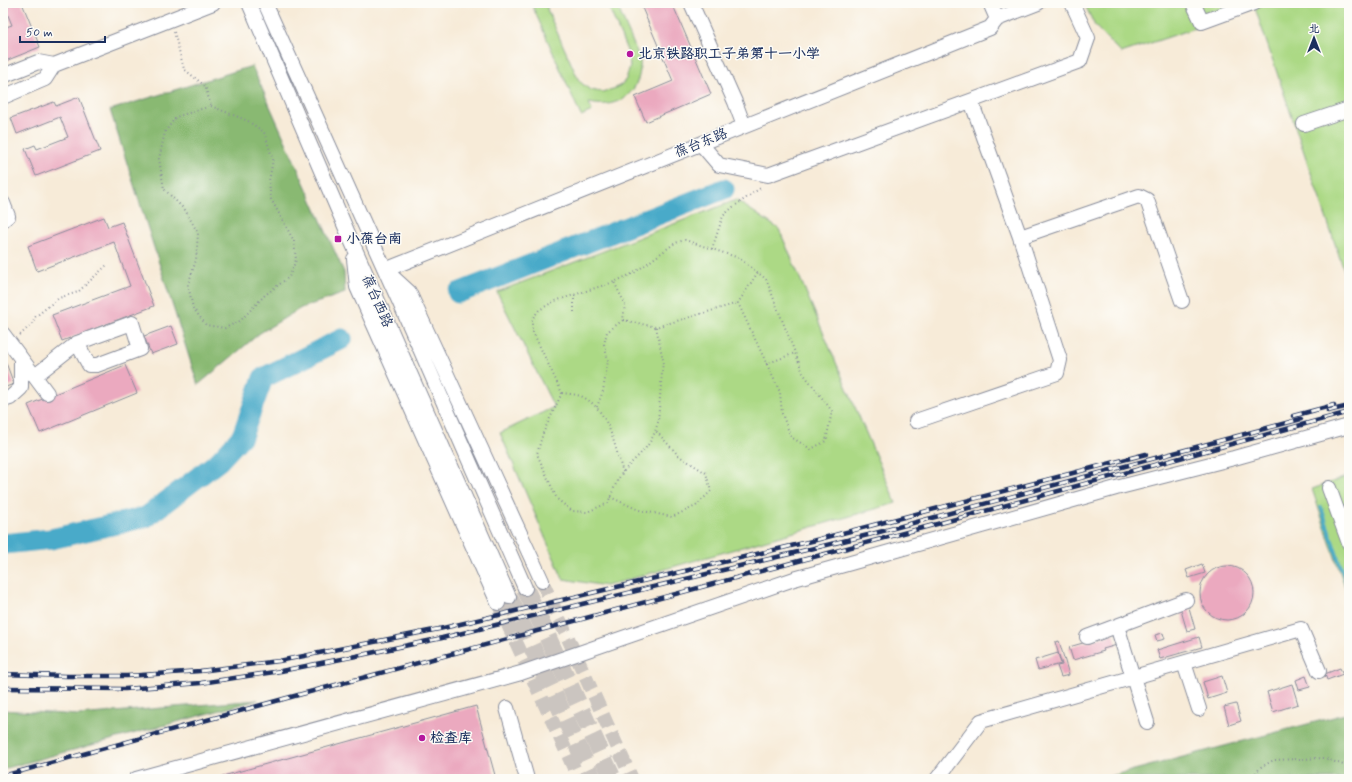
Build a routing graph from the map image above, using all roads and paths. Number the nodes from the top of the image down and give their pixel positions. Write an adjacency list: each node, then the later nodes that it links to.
1 (213, 3): 11 (street)
2 (249, 3): 55 (street, 葆台西路)
3 (265, 3): 27 (street, 葆台西路)
4 (691, 3): 19 (street)
5 (990, 3): 10 (street)
6 (1038, 3): 10 (street, 葆台东路)
7 (1072, 3): 15 (street)
8 (1193, 3): 9 (street)
9 (1254, 3)
10 (997, 19): 19 (street, 葆台东路)
11 (170, 20): 12 (street); 16 (path)
12 (54, 65): 13 (street); 14 (street)
13 (3, 76)
14 (3, 97)
15 (971, 101): 20 (street); 24 (street)
16 (211, 106): 16 (path)
17 (1349, 108): 18 (street)
18 (1304, 124)
19 (744, 126): 20 (street, 葆台东路)
20 (701, 144): 27 (street, 葆台东路)
21 (767, 183): 25 (path)
22 (3, 203): 23 (street)
23 (3, 220)
24 (1020, 236): 31 (street); 46 (street)
25 (712, 249): 28 (path); 29 (path)
26 (108, 264): 36 (path)
27 (385, 270): 53 (street); 54 (street, 葆台西路)
28 (758, 272): 32 (path); 38 (path)
29 (614, 282): 30 (path); 34 (path)
30 (574, 295): 33 (path); 43 (path)
31 (1182, 301)
32 (738, 303): 35 (path); 40 (path)
33 (574, 313)
34 (623, 320): 35 (path); 45 (path)
35 (656, 326): 48 (path)
36 (7, 339): 39 (street)
37 (77, 343): 41 (street)
38 (795, 352): 40 (path); 40 (path)
39 (21, 358): 41 (street); 44 (street)
40 (766, 364)
41 (34, 376): 42 (street)
42 (47, 393)
43 (562, 393): 45 (path); 51 (path)
44 (3, 400)
45 (597, 407): 49 (path)
46 (916, 421)
47 (1349, 426): 66 (street)
48 (656, 431): 49 (path); 51 (path)
49 (623, 472): 51 (path)
50 (1329, 488): 52 (street)
51 (610, 497)
52 (1349, 544)
53 (542, 581)
54 (525, 588)
55 (504, 600)
56 (1186, 600): 57 (street)
57 (1117, 626): 58 (street); 61 (street)
58 (1087, 637)
59 (1184, 663): 60 (street); 61 (street); 63 (street)
60 (1319, 671)
61 (1133, 678): 64 (street); 68 (street)
62 (507, 708): 67 (street)
63 (1199, 709)
64 (1147, 722)
65 (1349, 767): 69 (path)
66 (136, 779)
67 (527, 779)
68 (937, 779)
69 (1250, 779)

